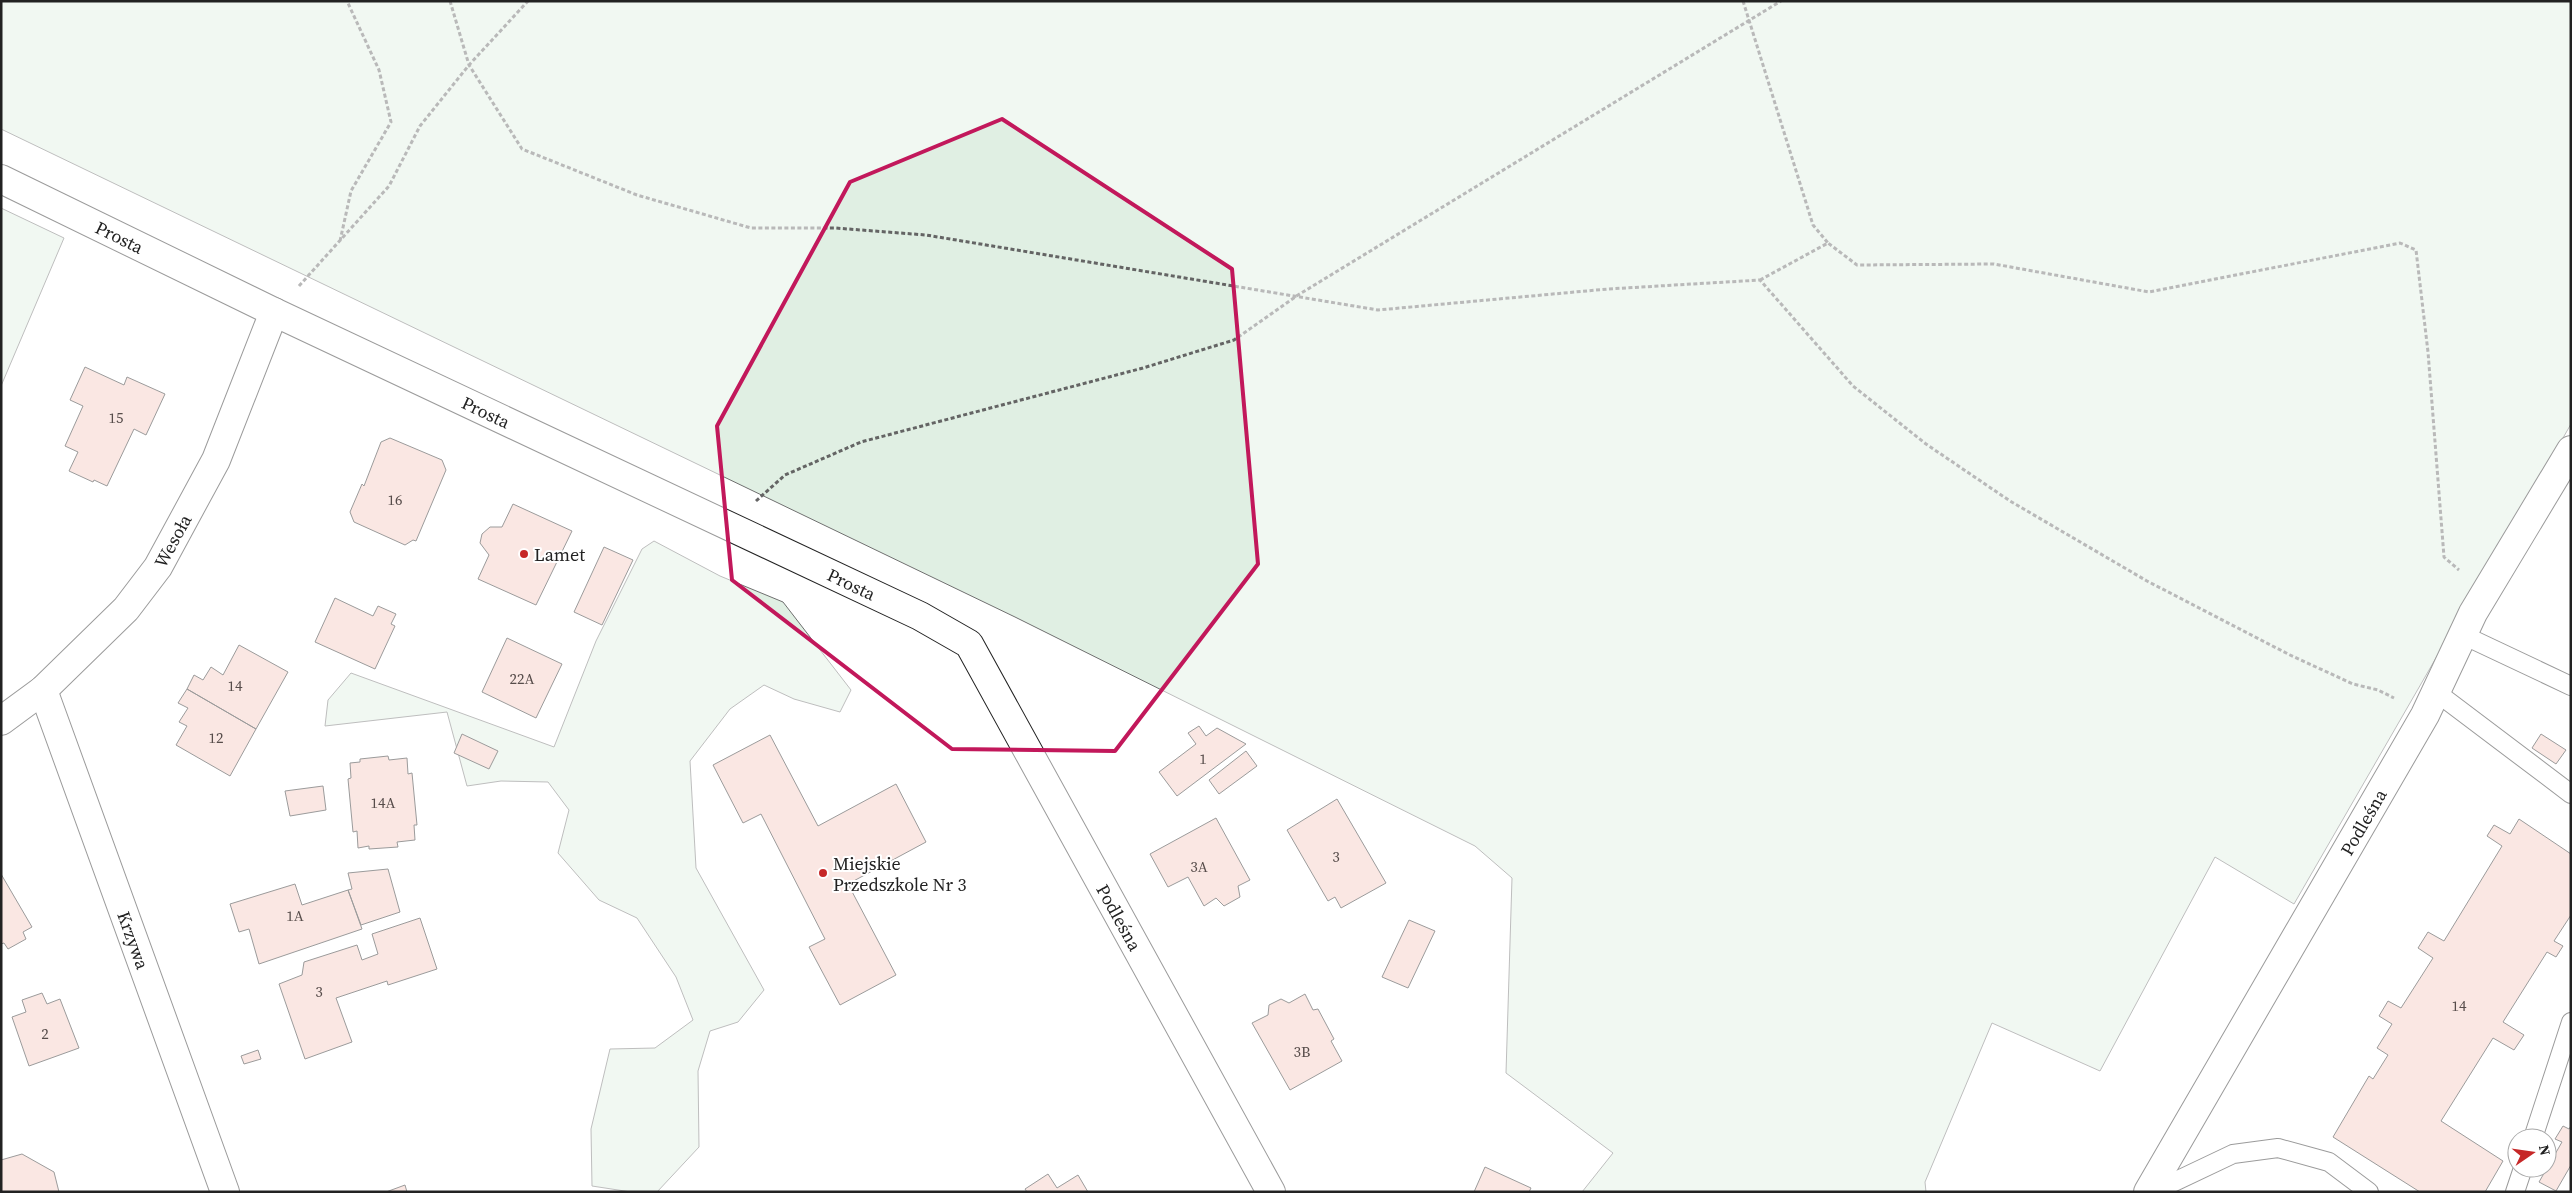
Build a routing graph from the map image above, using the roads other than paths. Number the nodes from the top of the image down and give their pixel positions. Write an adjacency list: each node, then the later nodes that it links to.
1 (1, 179): 2 (street, Prosta)
2 (274, 312): 5 (street, Prosta); 7 (street, Wesoła)
3 (2571, 450): 4 (street, Podleśna)
4 (2463, 635): 6 (lane); 8 (street, Podleśna)
5 (969, 644): 15 (street, Podleśna)
6 (2571, 686)
7 (43, 690): 9 (street, Wesoła); 14 (street, Krzywa)
8 (2431, 704): 10 (lane); 16 (street, Podleśna)
9 (1, 720)
10 (2571, 794)
11 (2571, 1022): 12 (lane)
12 (2535, 1128)
13 (2520, 1178): 19 (lane)
14 (225, 1192)
15 (1271, 1192)
16 (2148, 1192)
17 (2153, 1192): 18 (lane)
18 (2369, 1192)
19 (2515, 1192)

